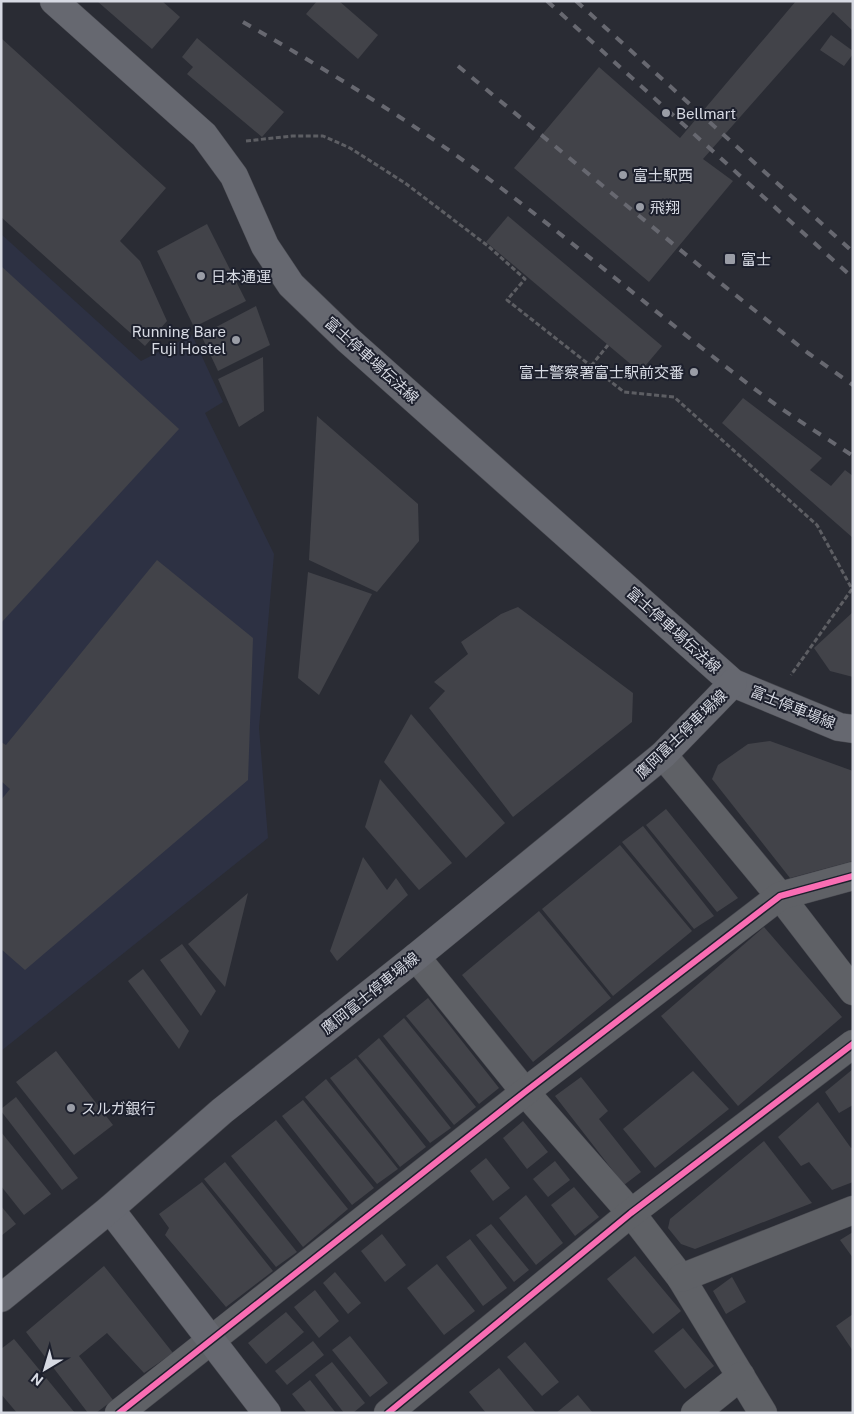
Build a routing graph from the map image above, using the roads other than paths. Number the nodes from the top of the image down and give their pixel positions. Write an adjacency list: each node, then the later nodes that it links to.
1 (54, 1): 2 (main road, 富士停車場伝法線)
2 (734, 683): 3 (main road, 富士停車場線); 4 (main road, 鷹岡富士停車場線)
3 (853, 729)
4 (663, 754): 6 (street); 7 (main road, 鷹岡富士停車場線)
5 (853, 876): 6 (street)
6 (780, 896): 8 (street); 10 (street)
7 (416, 957): 10 (street); 11 (main road, 鷹岡富士停車場線)
8 (853, 991)
9 (853, 1044): 13 (street)
10 (525, 1092): 13 (street); 16 (street)
11 (110, 1209): 15 (main road, 鷹岡富士停車場線); 16 (main road)
12 (853, 1210): 14 (street)
13 (631, 1212): 14 (street); 20 (street)
14 (681, 1278): 17 (street)
15 (1, 1298)
16 (210, 1339): 18 (street); 19 (main road)
17 (741, 1376): 21 (street); 22 (street)
18 (119, 1413)
19 (267, 1413)
20 (388, 1413)
21 (694, 1413)
22 (763, 1413)

